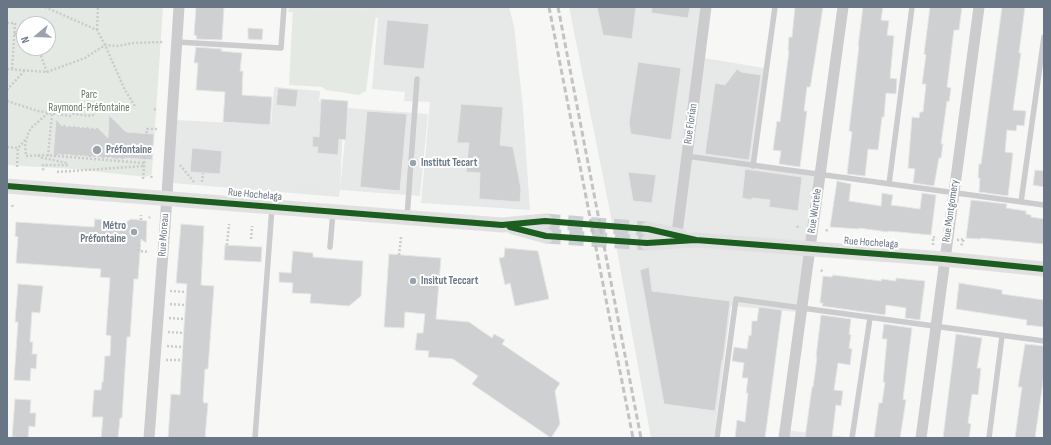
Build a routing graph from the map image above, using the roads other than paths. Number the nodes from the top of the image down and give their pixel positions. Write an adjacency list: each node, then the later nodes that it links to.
1 (179, 7): 9 (street, Rue Moreau)
2 (284, 7): 9 (lane)
3 (706, 7): 11 (street, Rue Florian)
4 (776, 7): 12 (lane)
5 (843, 7): 13 (street, Rue Wurtele)
6 (912, 7): 14 (lane)
7 (979, 7): 16 (street, Rue Montgomery)
8 (1044, 37): 18 (lane)
9 (176, 42): 17 (street, Rue Moreau)
10 (417, 79): 22 (lane)
11 (686, 156): 12 (lane); 27 (street, Rue Florian)
12 (753, 166): 13 (lane)
13 (820, 175): 14 (lane); 29 (street, Rue Wurtele)
14 (888, 184): 16 (lane)
15 (7, 186): 17 (street, Rue Hochelaga)
16 (954, 193): 18 (lane); 30 (street, Rue Montgomery)
17 (166, 198): 20 (street, Rue Hochelaga); 37 (street, Rue Moreau)
18 (1021, 202): 19 (lane)
19 (1044, 205)
20 (272, 206): 21 (street, Rue Hochelaga); 38 (lane)
21 (333, 212): 22 (street, Rue Hochelaga); 28 (lane)
22 (407, 217): 24 (street, Rue Hochelaga)
23 (545, 221): 24 (street, Rue Hochelaga)
24 (502, 225): 25 (street, Rue Hochelaga)
25 (546, 236)
26 (647, 236): 27 (street, Rue Hochelaga)
27 (676, 238): 29 (street, Rue Hochelaga)
28 (330, 247)
29 (810, 248): 30 (street, Rue Hochelaga); 32 (street, Rue Wurtele)
30 (944, 259): 31 (street, Rue Hochelaga); 34 (street, Rue Montgomery)
31 (1044, 269)
32 (802, 308): 33 (lane); 39 (lane); 40 (street, Rue Wurtele)
33 (870, 318): 34 (lane); 41 (lane)
34 (936, 326): 35 (lane); 42 (street, Rue Montgomery)
35 (1002, 336): 36 (lane); 43 (lane)
36 (1044, 342)
37 (149, 438)
38 (255, 438)
39 (717, 438)
40 (784, 438)
41 (852, 438)
42 (921, 438)
43 (989, 438)

